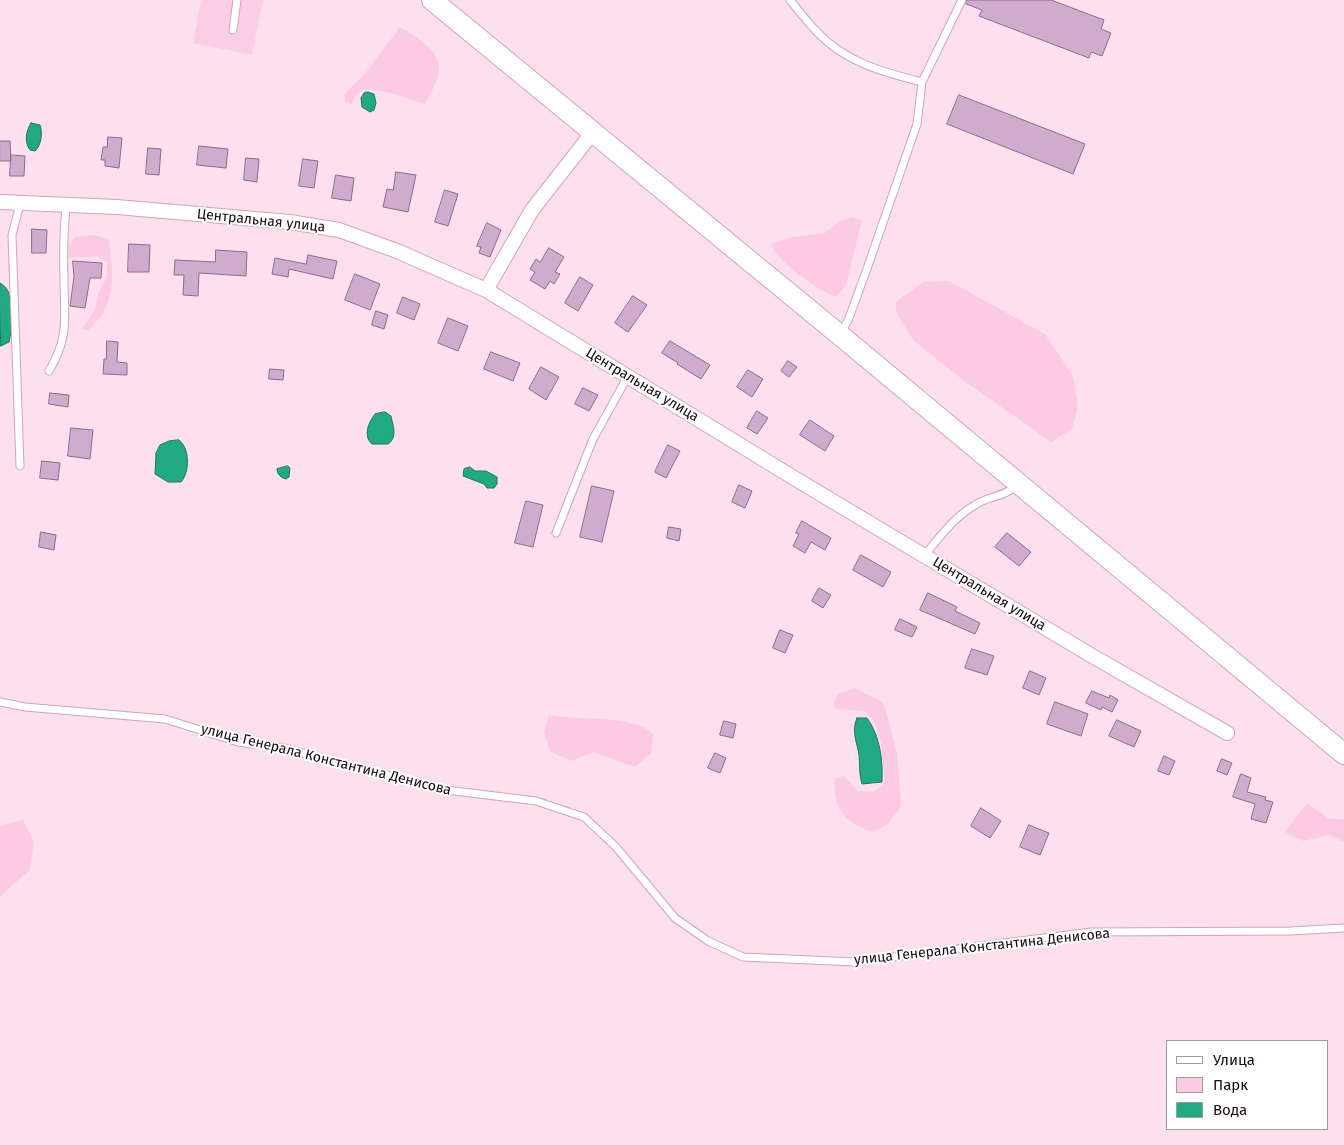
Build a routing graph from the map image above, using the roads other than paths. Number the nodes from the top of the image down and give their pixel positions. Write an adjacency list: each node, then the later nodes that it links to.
1 (237, 0): 5 (lane)
2 (432, 0): 7 (main road)
3 (790, 0): 6 (lane)
4 (962, 0): 6 (lane)
5 (233, 30)
6 (922, 82): 12 (lane)
7 (593, 132): 11 (street); 12 (main road)
8 (0, 202): 9 (street, Центральная улица)
9 (20, 204): 10 (street, Центральная улица); 15 (lane)
10 (66, 206): 11 (street, Центральная улица); 13 (lane)
11 (486, 290): 14 (street, Центральная улица)
12 (841, 336): 16 (main road)
13 (49, 371)
14 (628, 376): 17 (lane); 18 (street, Центральная улица)
15 (20, 466)
16 (1018, 484): 18 (lane); 21 (main road)
17 (556, 533)
18 (924, 556): 20 (street, Центральная улица)
19 (0, 702): 22 (lane, улица Генерала Константина Денисова)
20 (1227, 733)
21 (1344, 754)
22 (1344, 928)

